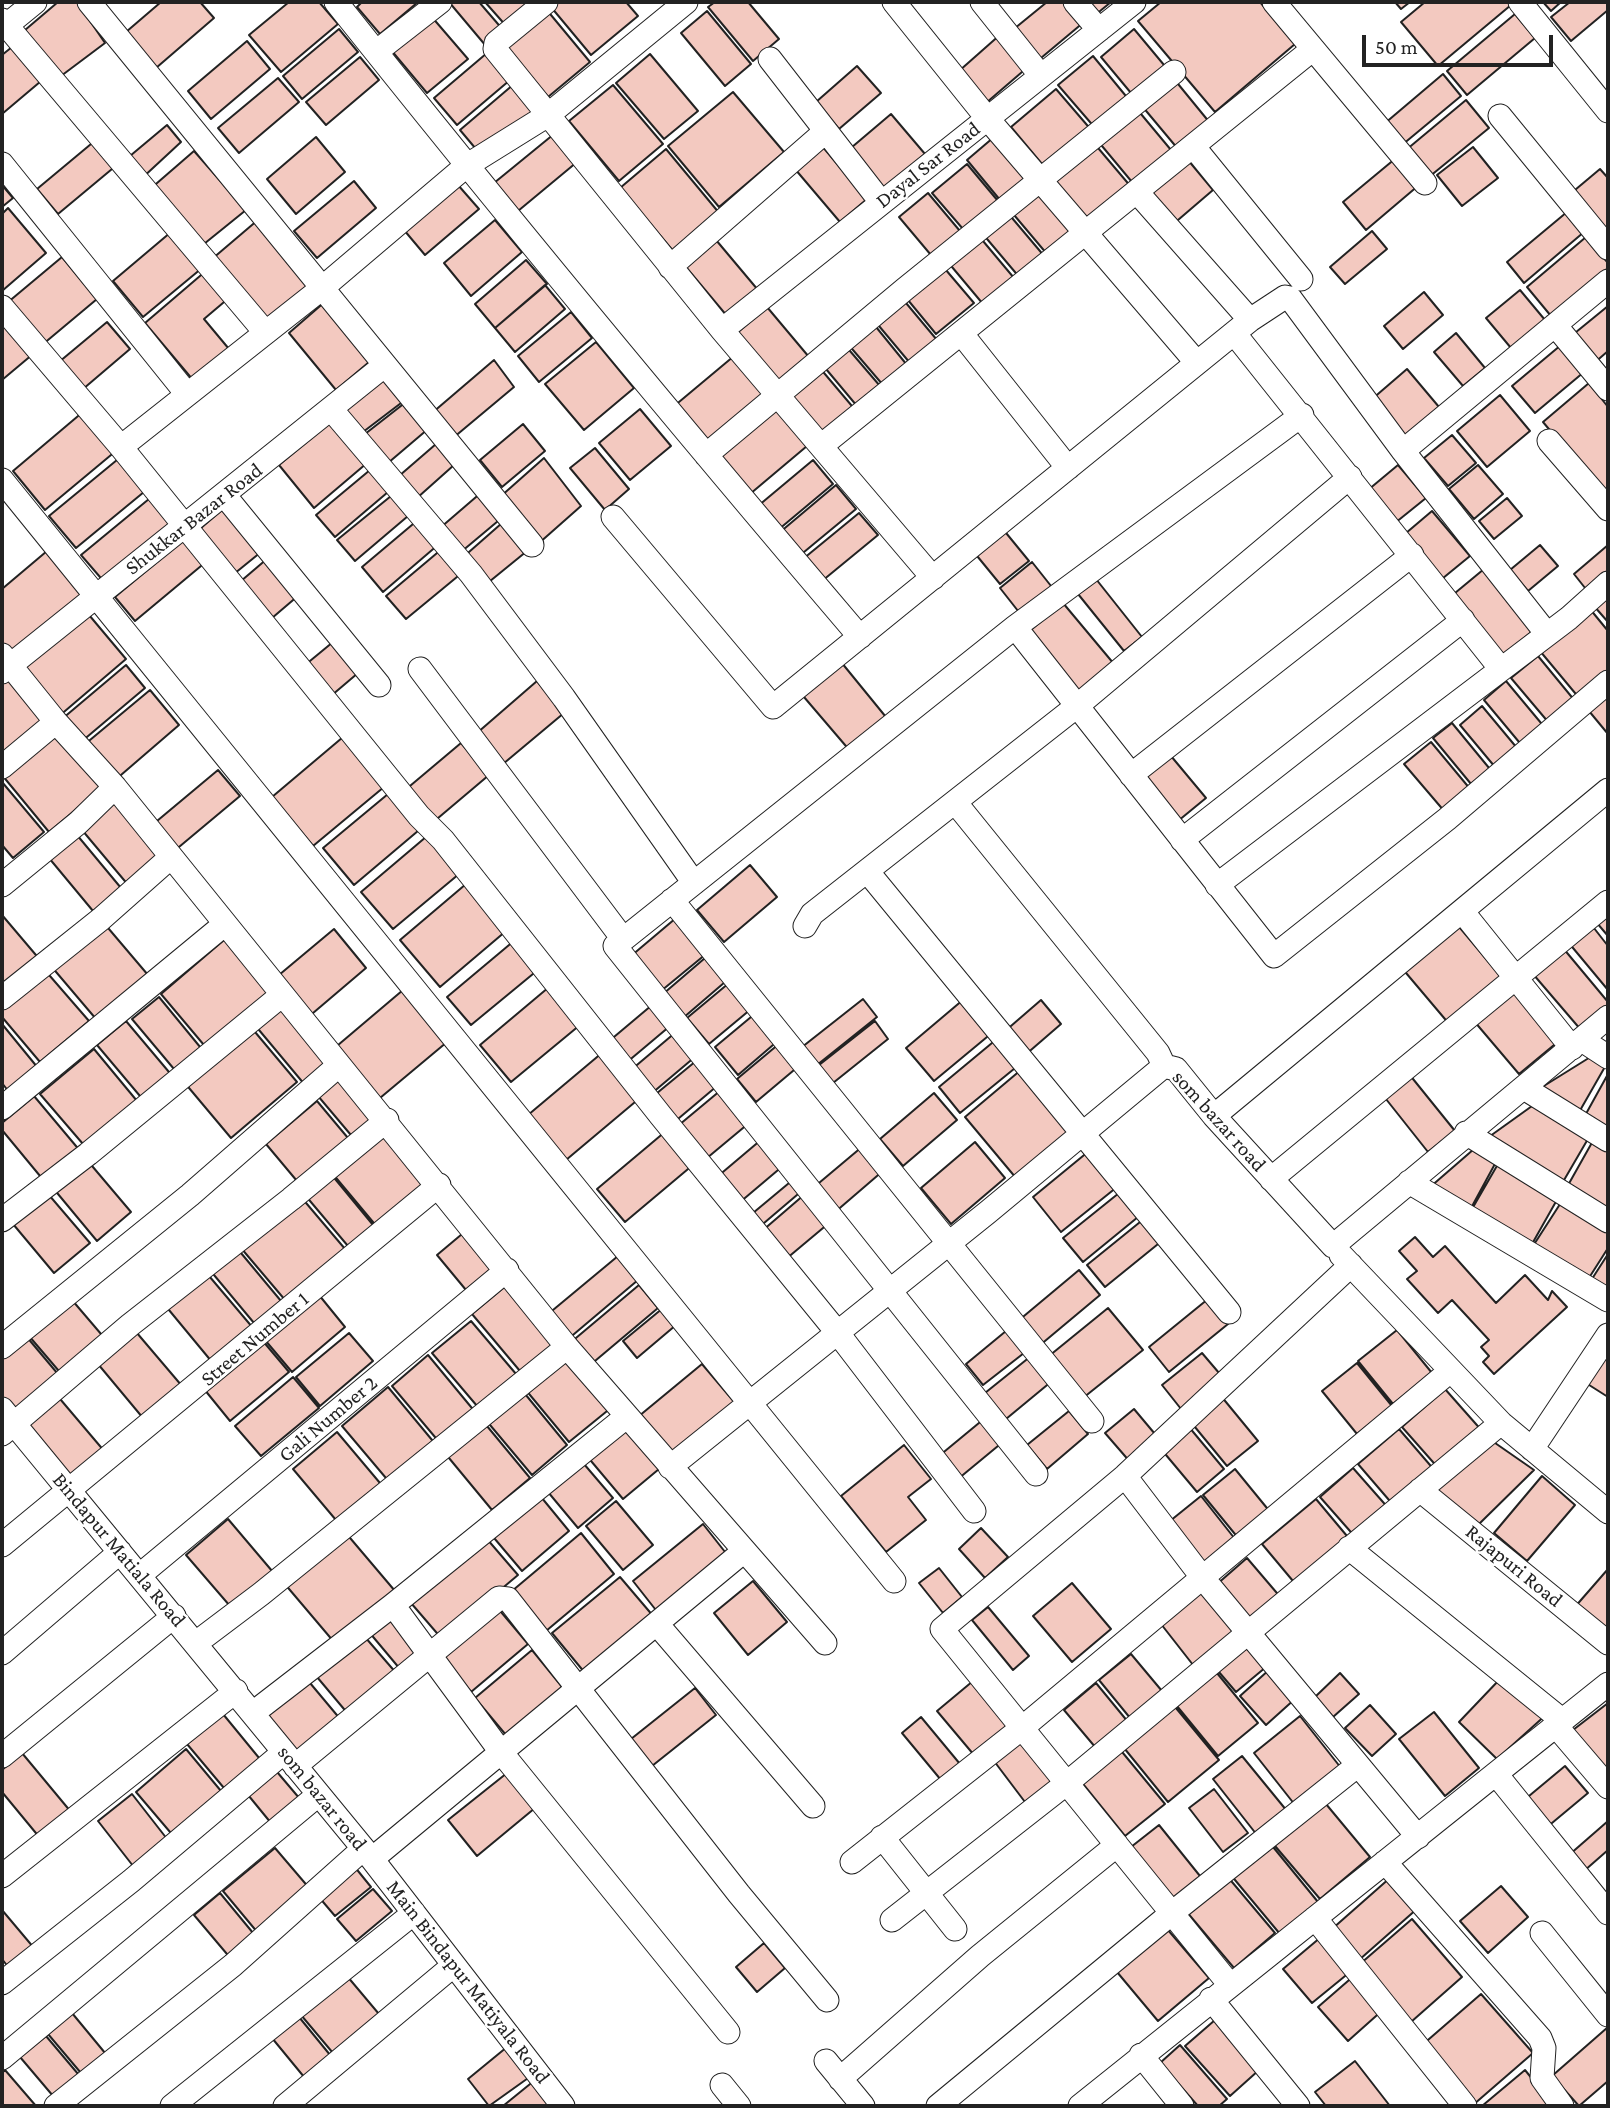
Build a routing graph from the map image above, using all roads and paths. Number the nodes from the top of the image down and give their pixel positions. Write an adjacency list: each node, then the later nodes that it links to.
1 (35, 2): 13 (street)
2 (89, 2): 37 (street)
3 (336, 2): 16 (street)
4 (440, 2): 16 (street)
5 (546, 2): 21 (street)
6 (686, 2): 21 (street)
7 (894, 2): 23 (street)
8 (982, 2): 19 (street)
9 (1075, 2): 14 (street)
10 (1134, 2): 14 (street, Dayal Sar Road)
11 (1274, 2): 15 (street)
12 (1520, 2): 20 (street)
13 (3, 25): 42 (street)
14 (1099, 30): 19 (street, Dayal Sar Road)
15 (1314, 49): 25 (street); 29 (street)
16 (376, 52): 27 (street)
17 (770, 59): 24 (street)
18 (1174, 72): 28 (street)
19 (1041, 76): 23 (street, Dayal Sar Road)
20 (1608, 111)
21 (548, 115): 27 (street); 34 (street)
22 (1500, 116): 33 (street)
23 (987, 118): 28 (street); 31 (street, Dayal Sar Road)
24 (826, 131): 31 (street); 34 (street)
25 (1193, 146): 30 (street); 35 (street)
26 (2, 164): 47 (street)
27 (467, 166): 37 (street); 55 (street)
28 (1040, 180): 32 (street); 48 (street)
29 (1425, 183)
30 (1137, 192): 32 (street); 40 (street)
31 (881, 202): 41 (street, Dayal Sar Road)
32 (1085, 234): 43 (street); 44 (street)
33 (1608, 248)
34 (670, 267): 41 (street)
35 (1300, 279)
36 (1608, 281): 39 (street)
37 (321, 289): 42 (street); 45 (street)
38 (2, 307): 53 (street)
39 (1555, 325): 46 (street); 54 (street)
40 (1242, 326): 44 (street); 50 (street); 54 (street)
41 (722, 330): 48 (street)
42 (264, 332): 47 (street)
43 (961, 333): 52 (street); 56 (street)
44 (1197, 363): 56 (street)
45 (385, 365): 49 (street, Shukkar Bazar Road); 63 (street)
46 (1608, 389)
47 (187, 394): 53 (street)
48 (778, 394): 52 (street); 55 (street)
49 (331, 409): 59 (street, Shukkar Bazar Road); 87 (street)
50 (1302, 415): 57 (street); 69 (street)
51 (1549, 441): 60 (street)
52 (821, 446): 65 (street)
53 (121, 447): 62 (street)
54 (1403, 451): 70 (street)
55 (706, 455): 71 (street)
56 (1068, 468): 65 (street)
57 (1350, 477): 64 (street); 77 (street)
58 (2, 480): 67 (street)
59 (225, 496): 62 (street, Shukkar Bazar Road); 76 (street)
60 (1608, 509)
61 (613, 517): 71 (street)
62 (184, 528): 67 (street, Shukkar Bazar Road); 123 (street)
63 (533, 545)
64 (1412, 555): 68 (street); 80 (street)
65 (933, 578): 71 (street)
66 (1608, 583): 70 (street)
67 (96, 597): 72 (street, Shukkar Bazar Road); 128 (street)
68 (1462, 620): 74 (street); 84 (street)
69 (1015, 627): 77 (street); 87 (street)
70 (1547, 634): 74 (street)
71 (860, 637)
72 (5, 664): 78 (street)
73 (420, 669): 95 (street)
74 (1501, 669): 89 (street)
75 (1608, 682): 89 (street)
76 (379, 685)
77 (1077, 706): 80 (street); 83 (street)
78 (56, 722): 79 (street); 81 (street)
79 (2, 767)
80 (1131, 775): 84 (street)
81 (115, 787): 85 (street); 88 (street)
82 (1608, 790): 92 (street)
83 (955, 802): 86 (street); 103 (street)
84 (1182, 840): 89 (street)
85 (172, 857): 93 (street); 98 (street)
86 (867, 871): 94 (street); 109 (street)
87 (694, 883): 90 (street)
88 (2, 885)
89 (1217, 885)
90 (672, 900): 95 (street); 116 (street)
91 (1608, 902): 96 (street)
92 (1462, 911): 96 (street); 106 (street)
93 (225, 925): 97 (street); 105 (street)
94 (805, 926)
95 (623, 939): 120 (street)
96 (1516, 979): 100 (street); 111 (street)
97 (282, 995): 102 (street); 114 (street)
98 (2, 998)
99 (1608, 1017): 100 (street)
100 (1577, 1044): 101 (street); 104 (street)
101 (1608, 1057)
102 (338, 1066): 107 (street); 125 (street)
103 (1164, 1066): 106 (street, som bazar road); 109 (street, som bazar road)
104 (1524, 1088): 108 (street); 110 (street)
105 (2, 1108)
106 (1214, 1116): 111 (street, som bazar road)
107 (387, 1120): 113 (street); 131 (street)
108 (1466, 1133): 112 (street); 115 (street)
109 (1082, 1135): 116 (street, som bazar road); 122 (street)
110 (1608, 1140)
111 (1271, 1179): 117 (street, som bazar road)
112 (1409, 1182): 117 (street); 121 (street)
113 (439, 1185): 119 (street); 138 (street, Street Number 1)
114 (2, 1220)
115 (1608, 1221)
116 (947, 1245): 120 (street, som bazar road); 130 (street)
117 (1332, 1246): 118 (street, som bazar road)
118 (1350, 1265): 127 (street, som bazar road); 136 (street)
119 (507, 1270): 126 (street); 145 (street, Gali Number 2)
120 (891, 1289): 123 (street, som bazar road); 135 (street)
121 (1608, 1300)
122 (1229, 1312)
123 (836, 1332): 128 (street, som bazar road); 139 (street)
124 (1608, 1335): 133 (street)
125 (2, 1347)
126 (567, 1347): 129 (street); 152 (street)
127 (1450, 1372): 132 (street, som bazar road); 146 (street)
128 (751, 1402): 134 (street, som bazar road); 147 (street)
129 (626, 1417): 134 (street); 148 (street)
130 (1092, 1421)
131 (6, 1422): 138 (street, Bindapur Matiala Road)
132 (1501, 1423): 133 (street, som bazar road); 137 (street)
133 (1532, 1449): 140 (street, som bazar road)
134 (670, 1466): 143 (street)
135 (1036, 1474)
136 (1125, 1476): 146 (street); 162 (street)
137 (1420, 1490): 142 (street); 154 (street, Rajapuri Road)
138 (69, 1491): 141 (street, Street Number 1); 144 (street, Bindapur Matiala Road)
139 (974, 1511)
140 (1608, 1512)
141 (2, 1545)
142 (1349, 1548): 151 (street); 161 (street)
143 (744, 1550): 150 (street, som bazar road); 153 (street)
144 (120, 1552): 145 (street, Bindapur Matiala Road); 155 (street)
145 (144, 1572): 149 (street, Bindapur Matiala Road)
146 (1202, 1577): 151 (street); 162 (street)
147 (894, 1581)
148 (393, 1605): 156 (street); 160 (street)
149 (174, 1616): 152 (street, Bindapur Matiala Road); 164 (street)
150 (656, 1624): 158 (street, som bazar road); 171 (street)
151 (1248, 1632): 166 (street); 168 (street)
152 (196, 1643): 159 (street, Bindapur Matiala Road)
153 (825, 1643)
154 (1608, 1643)
155 (2, 1653)
156 (428, 1656): 158 (street); 163 (street); 165 (street)
157 (1608, 1684): 161 (street)
158 (578, 1688): 163 (street, som bazar road); 191 (street)
159 (236, 1691): 160 (street, som bazar road); 178 (street)
160 (253, 1713): 165 (street, som bazar road)
161 (1560, 1723): 167 (street); 169 (street)
162 (1022, 1728): 168 (street); 172 (street)
163 (501, 1752): 175 (street, som bazar road); 193 (street)
164 (2, 1756)
165 (289, 1759): 170 (street, som bazar road); 188 (street)
166 (1358, 1765): 173 (street); 181 (street)
167 (1496, 1774): 173 (street); 182 (street)
168 (1067, 1783): 174 (street); 179 (street)
169 (1608, 1787)
170 (318, 1795): 175 (street, som bazar road); 195 (street)
171 (813, 1806)
172 (882, 1837): 176 (street); 179 (street)
173 (1418, 1837): 177 (street)
174 (1117, 1845): 181 (street); 202 (street)
175 (367, 1854): 180 (street, Main Bindapur Matiyala Road); 197 (street)
176 (852, 1862)
177 (1385, 1862): 183 (street); 208 (street)
178 (2, 1876)
179 (927, 1893): 184 (street); 185 (street)
180 (414, 1913): 187 (street, Main Bindapur Matiyala Road); 198 (street)
181 (1172, 1913): 189 (street); 203 (street)
182 (1608, 1913)
183 (1314, 1918): 189 (street); 207 (street)
184 (892, 1920)
185 (955, 1929)
186 (1542, 1933): 192 (street)
187 (454, 1965): 199 (street); 200 (street, Main Bindapur Matiyala Road)
188 (2, 1983)
189 (1230, 1985): 190 (street)
190 (1211, 1999): 194 (street); 206 (street)
191 (827, 2000)
192 (1608, 2015)
193 (729, 2032)
194 (1141, 2055): 204 (street); 205 (street)
195 (2, 2058)
196 (722, 2085): 201 (street)
197 (56, 2106)
198 (172, 2106)
199 (285, 2106)
200 (564, 2106)
201 (739, 2106)
202 (863, 2106)
203 (938, 2106)
204 (1080, 2106)
205 (1182, 2106)
206 (1298, 2106)
207 (1465, 2106)
208 (1562, 2106)

